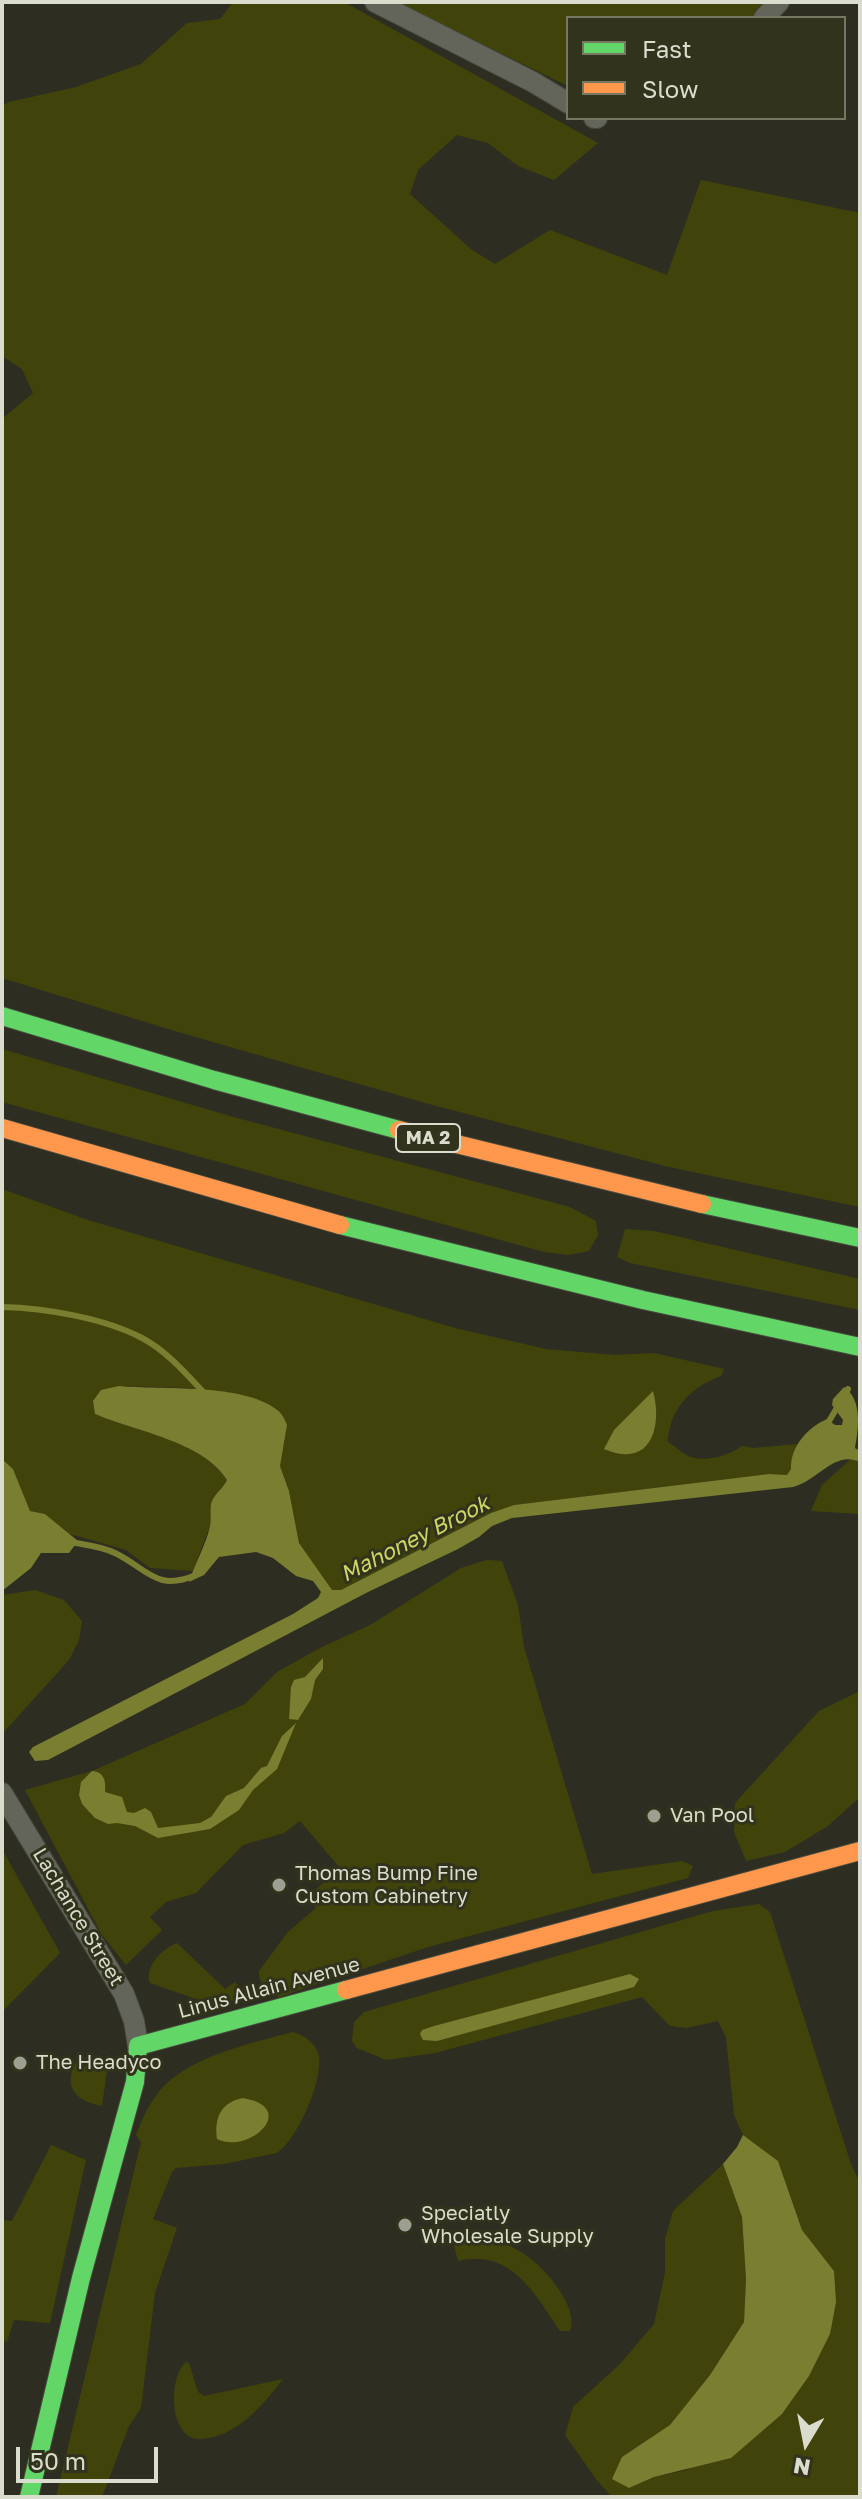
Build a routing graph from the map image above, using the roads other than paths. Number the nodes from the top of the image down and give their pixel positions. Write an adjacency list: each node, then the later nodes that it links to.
1 (375, 2): 2 (street)
2 (566, 102)
3 (2, 1016): 5 (main road, MA 2)
4 (2, 1128): 6 (main road)
5 (860, 1238)
6 (860, 1347)
7 (2, 1793): 9 (street, Lachance Street)
8 (860, 1851): 9 (main road, Linus Allain Avenue)
9 (138, 2046): 10 (main road)
10 (29, 2497)

